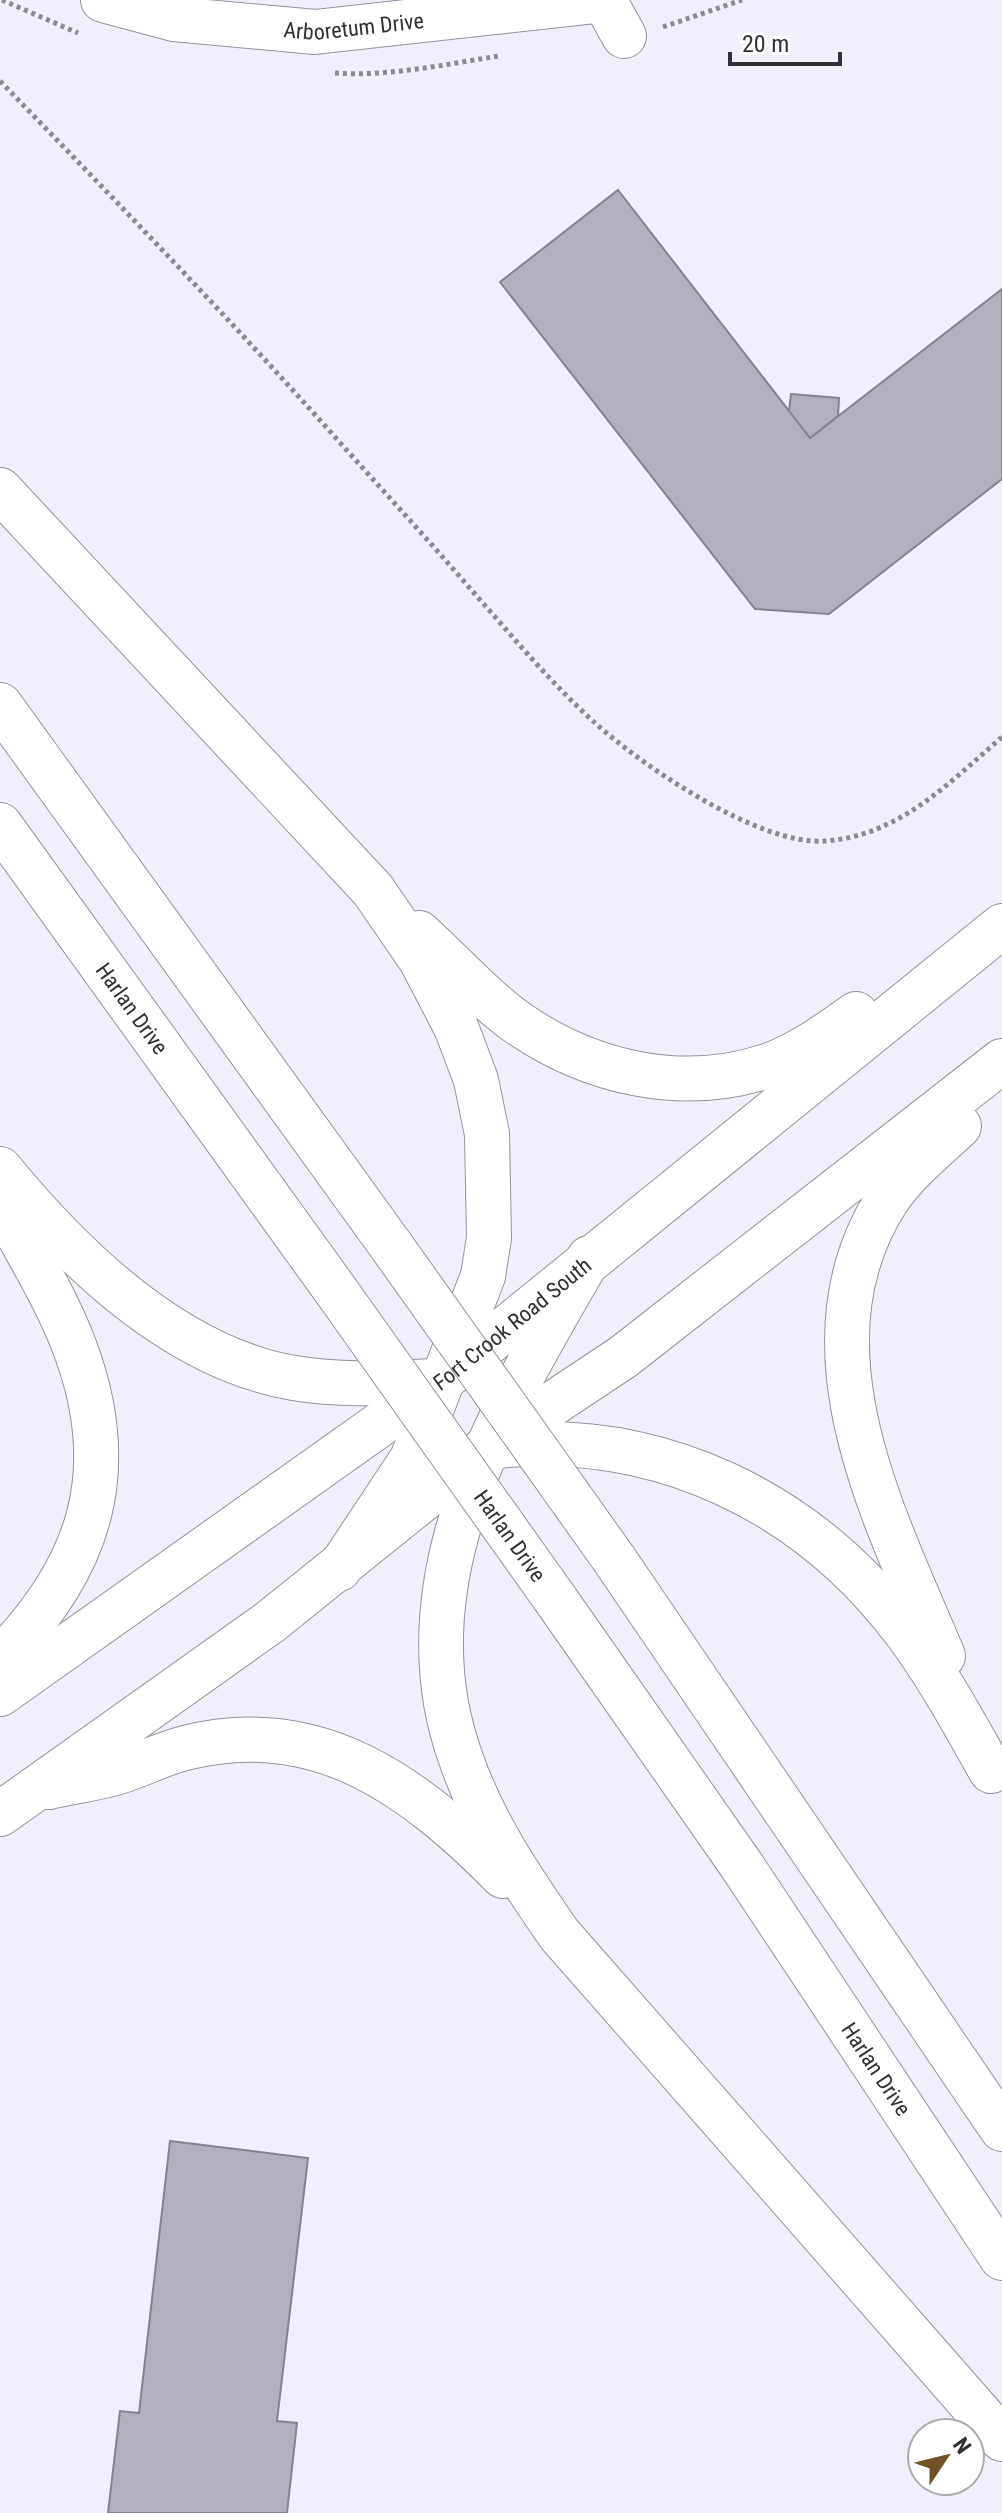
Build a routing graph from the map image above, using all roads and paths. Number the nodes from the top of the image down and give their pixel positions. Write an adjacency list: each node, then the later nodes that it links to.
1 (103, 0): 2 (main road, Arboretum Drive)
2 (611, 12)
3 (0, 81): 6 (path)
4 (0, 490): 8 (main road)
5 (0, 705): 28 (main road, bridge)
6 (1002, 737)
7 (0, 825): 29 (main road, Harlan Drive, bridge)
8 (373, 890): 9 (main road); 18 (main road)
9 (1002, 912)
10 (1002, 926): 15 (main road, Fort Crook Road South)
11 (1002, 1061): 16 (main road)
12 (1002, 1087): 25 (main road)
13 (0, 1169): 18 (main road)
14 (0, 1201): 23 (main road)
15 (589, 1258): 17 (main road); 18 (main road, Fort Crook Road South)
16 (688, 1306): 17 (main road); 19 (main road)
17 (526, 1369): 18 (main road); 19 (main road)
18 (441, 1381): 20 (main road); 21 (main road, Fort Crook Road South)
19 (489, 1446): 20 (main road); 22 (main road); 25 (main road); 27 (main road)
20 (412, 1459): 21 (main road); 22 (main road)
21 (212, 1545): 24 (main road, Fort Crook Road South)
22 (339, 1569): 26 (main road)
23 (0, 1659)
24 (0, 1694)
25 (997, 1783)
26 (16, 1802): 27 (main road)
27 (559, 1934): 30 (main road)
28 (1002, 2129)
29 (1002, 2258)
30 (1002, 2439)

